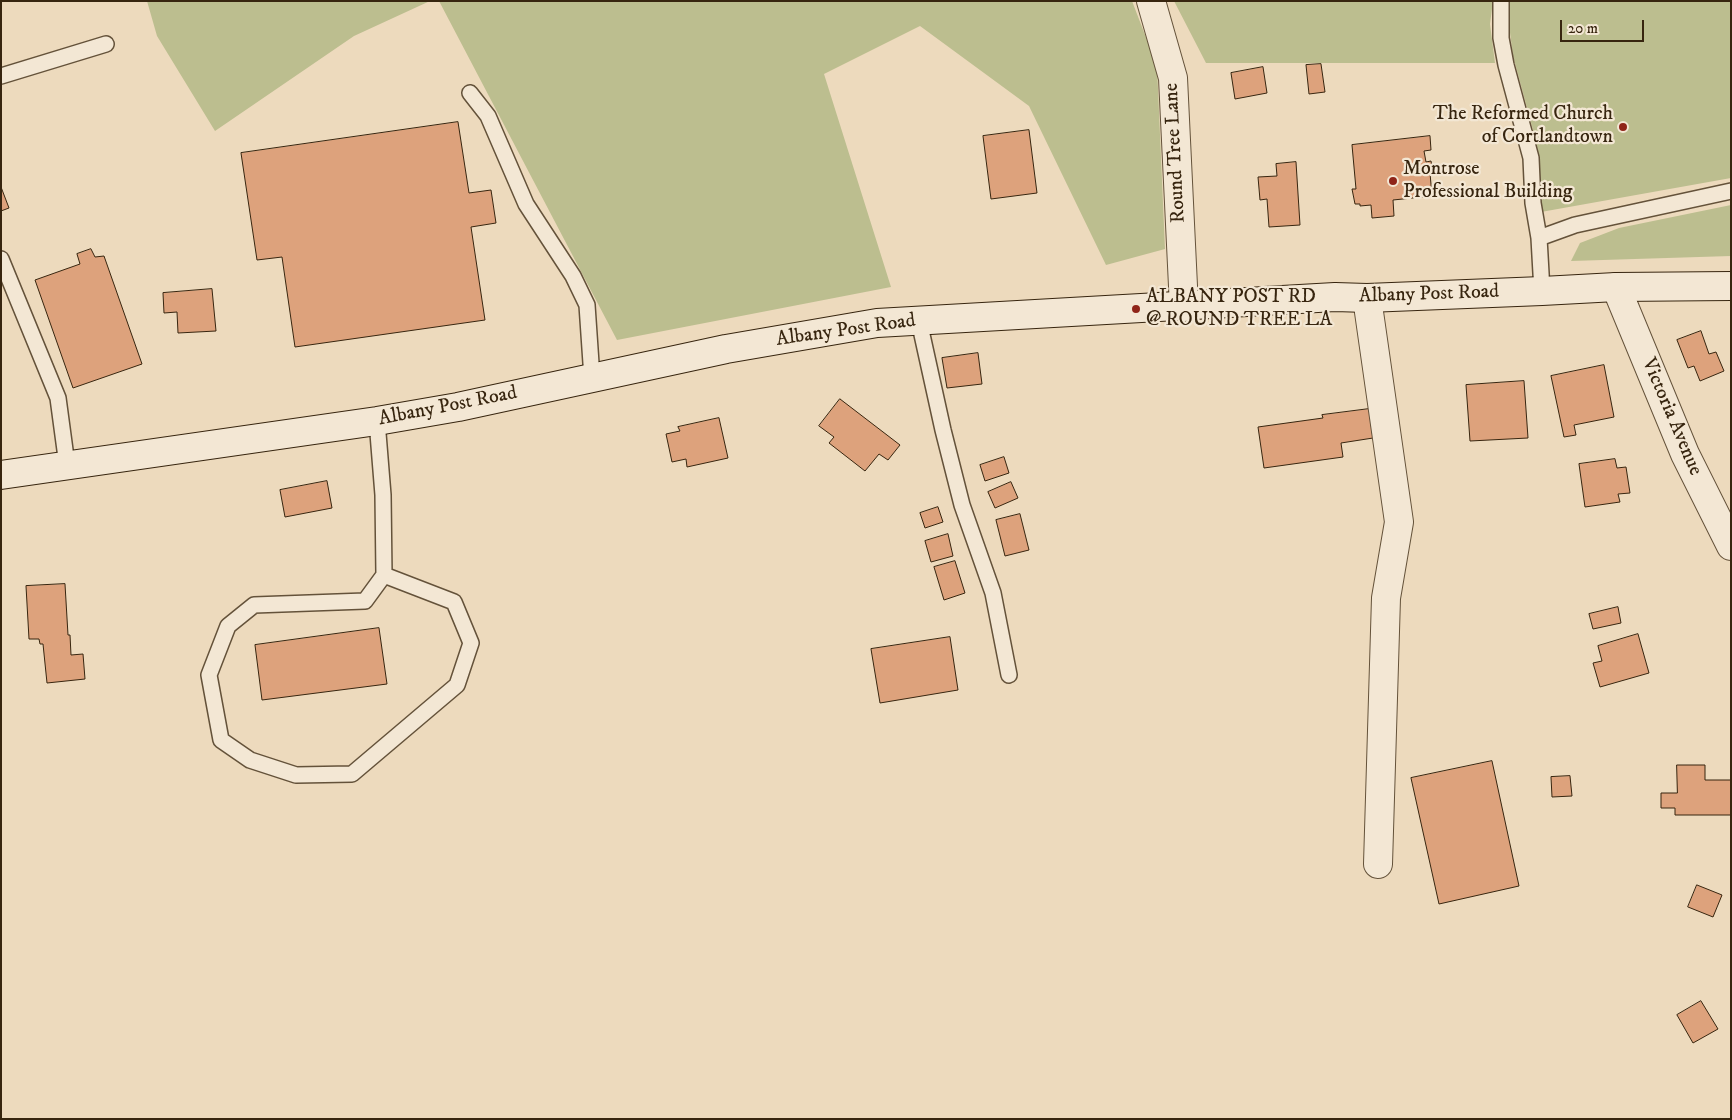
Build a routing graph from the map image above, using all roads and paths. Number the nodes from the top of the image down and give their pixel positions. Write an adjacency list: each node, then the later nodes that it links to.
1 (1152, 1): 13 (main road, Round Tree Lane)
2 (1501, 1): 7 (lane)
3 (106, 44): 4 (lane)
4 (1, 76)
5 (470, 93): 15 (lane)
6 (1731, 191): 7 (lane)
7 (1539, 238): 11 (lane)
8 (1, 259): 17 (lane)
9 (1731, 286): 10 (main road, Albany Post Road)
10 (1616, 287): 11 (main road, Albany Post Road); 19 (main road, Victoria Avenue)
11 (1542, 291): 12 (main road, Albany Post Road)
12 (1367, 298): 13 (main road, Albany Post Road); 22 (main road)
13 (1184, 307): 14 (main road, Albany Post Road)
14 (919, 321): 15 (main road, Albany Post Road); 21 (lane)
15 (592, 378): 16 (main road, Albany Post Road)
16 (377, 420): 17 (main road, Albany Post Road); 20 (lane)
17 (67, 466): 18 (main road, Albany Post Road)
18 (1, 475)
19 (1731, 546)
20 (384, 575): 20 (lane)
21 (1009, 676)
22 (1378, 864)

